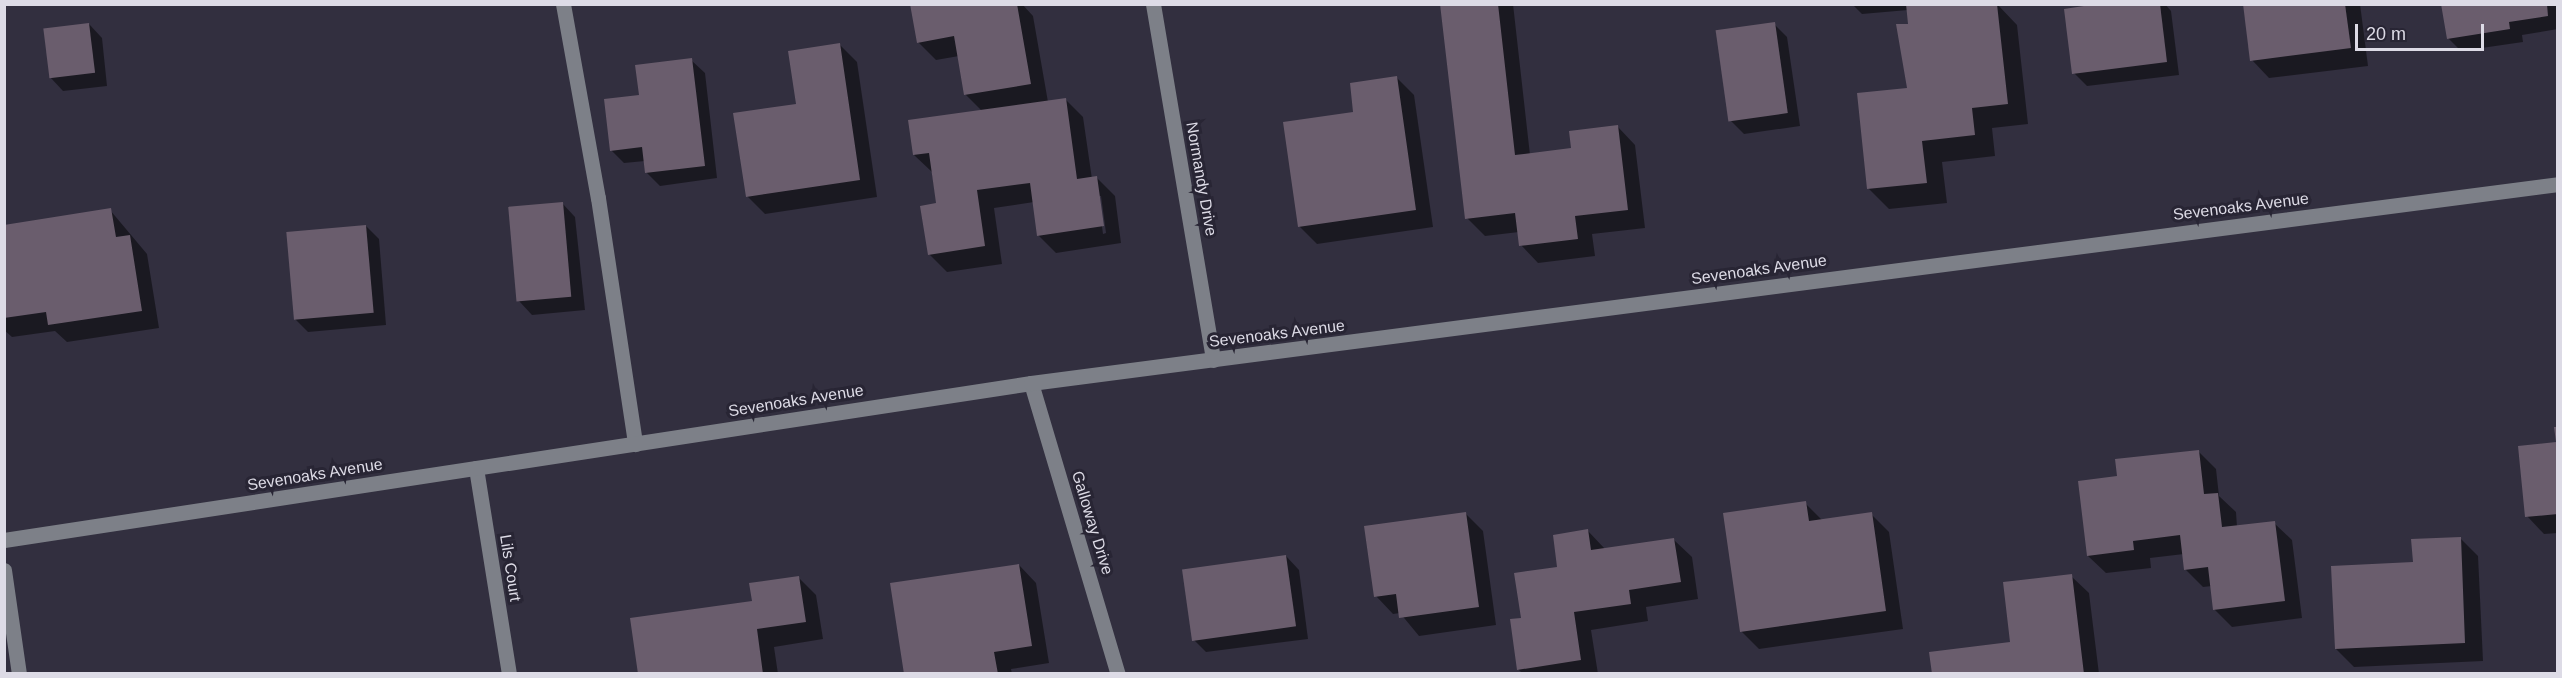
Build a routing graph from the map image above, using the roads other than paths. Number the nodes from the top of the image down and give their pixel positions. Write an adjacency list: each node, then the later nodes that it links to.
1 (563, 4): 6 (street)
2 (1153, 4): 4 (street, Normandy Drive)
3 (2558, 184): 4 (street, Sevenoaks Avenue)
4 (1213, 360): 5 (street, Sevenoaks Avenue)
5 (1031, 384): 6 (street, Sevenoaks Avenue); 12 (street, Galloway Drive)
6 (635, 444): 7 (street, Sevenoaks Avenue)
7 (476, 468): 8 (street, Sevenoaks Avenue); 11 (street, Lils Court)
8 (4, 540)
9 (4, 570): 10 (street)
10 (19, 674)
11 (509, 674)
12 (1118, 674)

